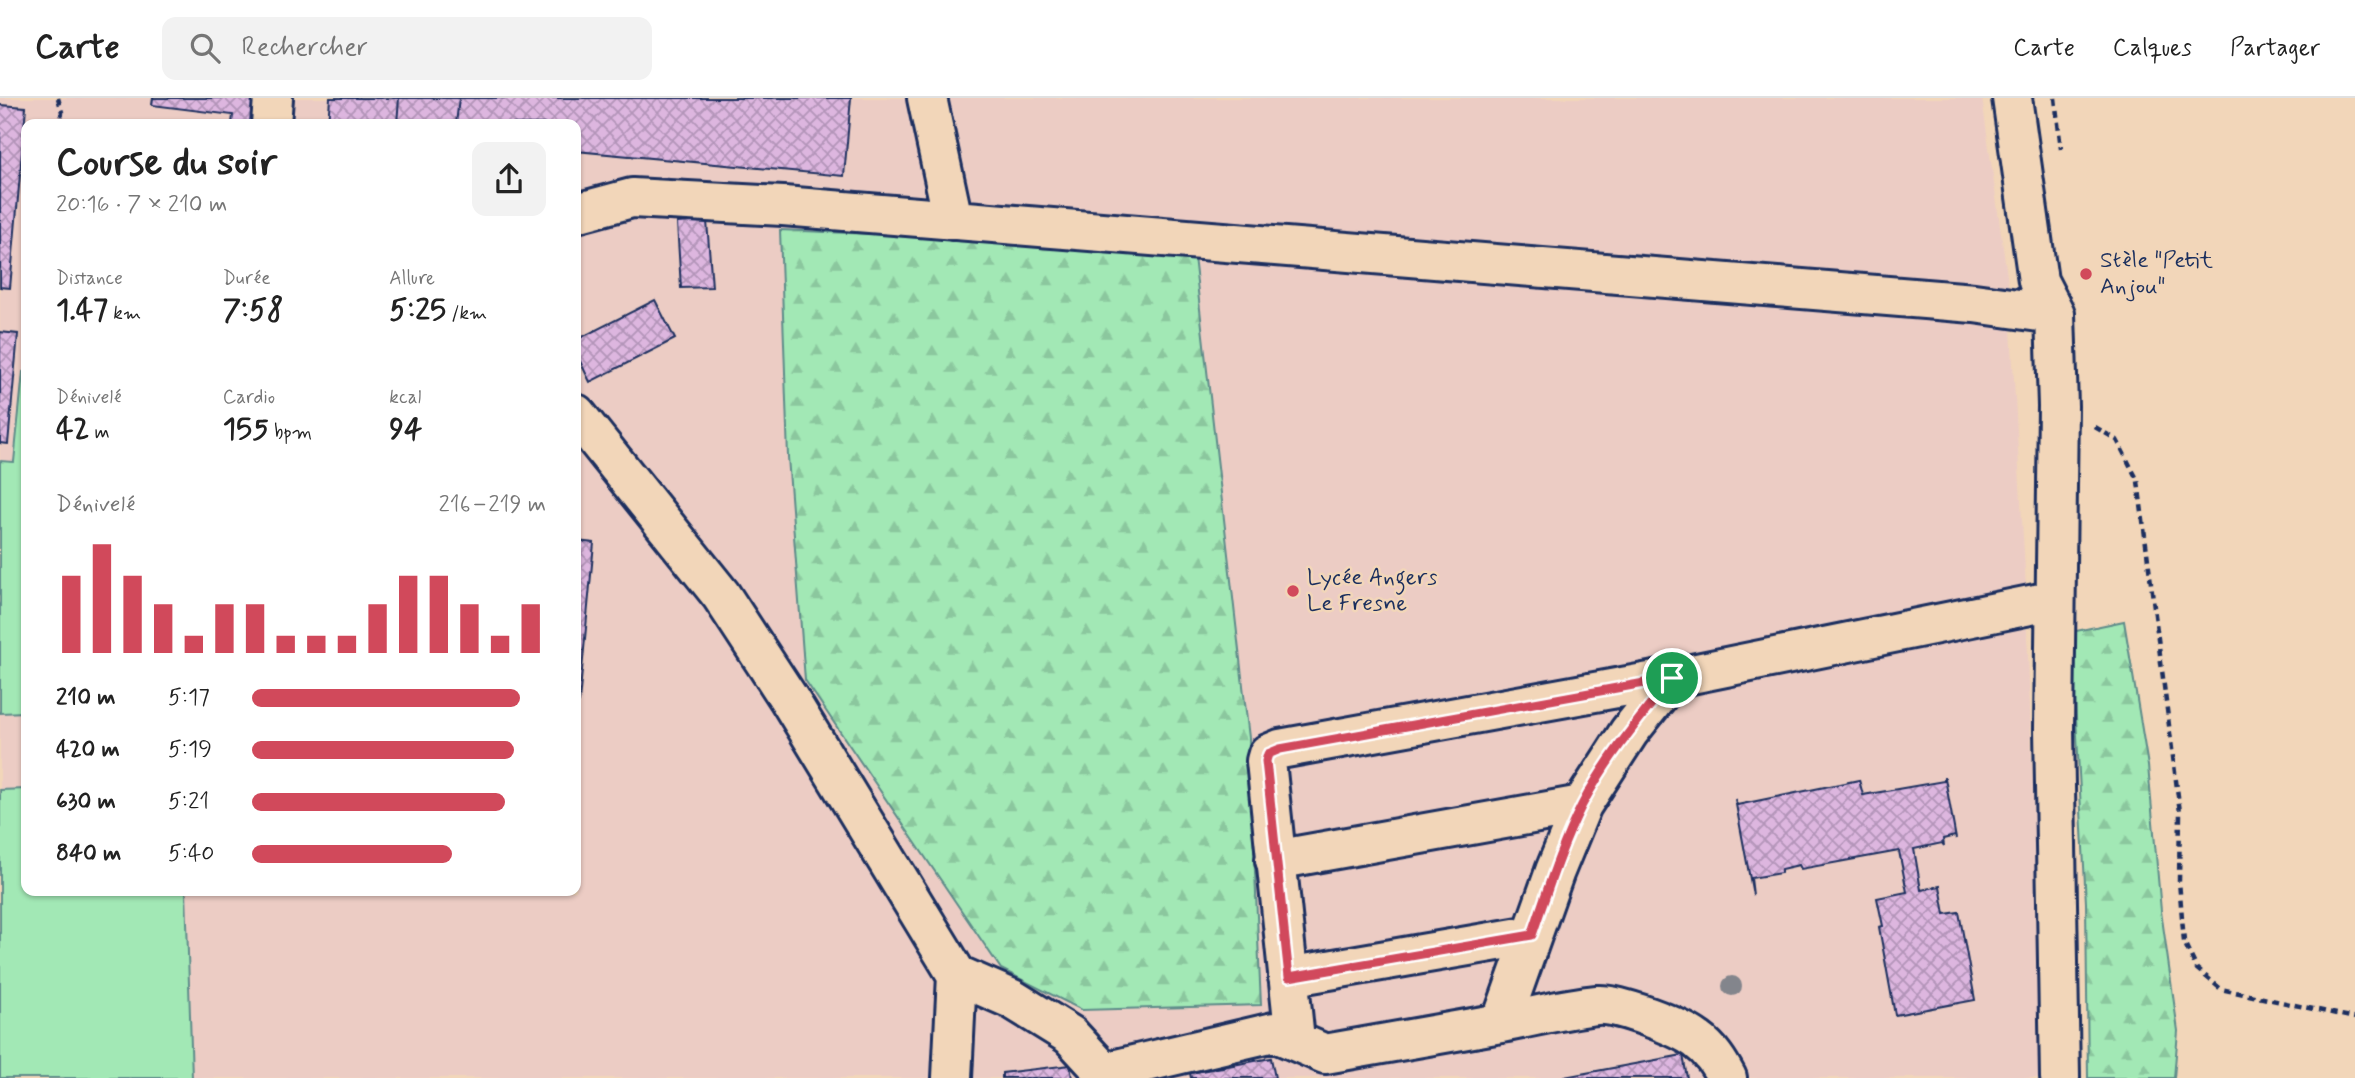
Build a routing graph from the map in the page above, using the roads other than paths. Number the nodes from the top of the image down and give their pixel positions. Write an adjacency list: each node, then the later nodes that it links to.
1 (273, 98): 4 (street)
2 (927, 98): 6 (street)
3 (2012, 98): 7 (street)
4 (271, 119)
5 (581, 212): 6 (street)
6 (953, 220): 7 (street)
7 (2055, 314): 9 (street)
8 (581, 420): 14 (street)
9 (2055, 600): 10 (street); 21 (street)
10 (1672, 678): 11 (street); 12 (street)
11 (1582, 805): 12 (street); 13 (street)
12 (1275, 860): 15 (street)
13 (1532, 935): 15 (street); 16 (street)
14 (957, 975): 18 (street); 19 (street)
15 (1289, 977): 17 (street)
16 (1501, 1023): 17 (street); 20 (street)
17 (1295, 1040): 18 (street)
18 (1105, 1075)
19 (952, 1078)
20 (1727, 1078)
21 (2060, 1078)

